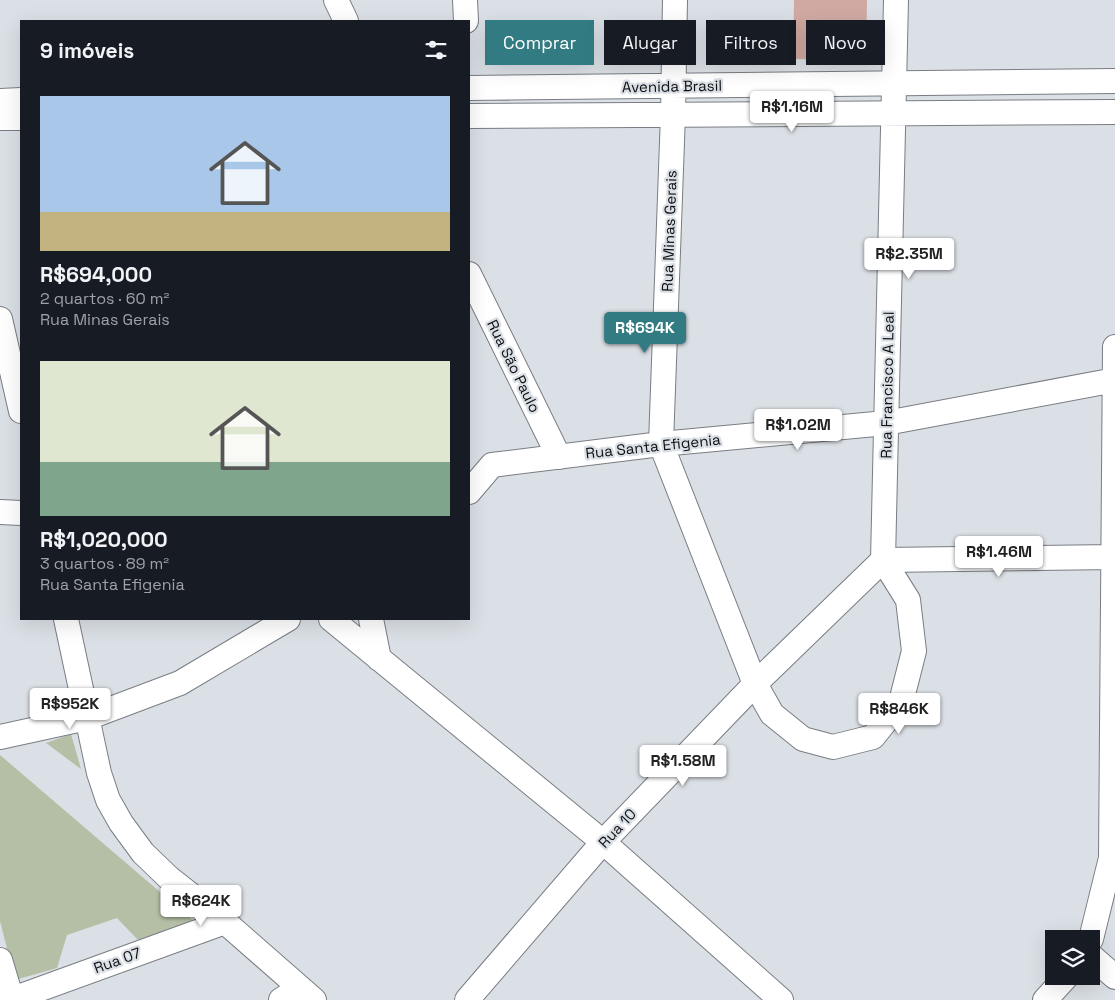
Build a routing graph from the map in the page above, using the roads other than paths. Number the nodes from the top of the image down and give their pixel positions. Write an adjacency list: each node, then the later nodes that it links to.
1 (336, 0): 5 (street)
2 (465, 0): 6 (street)
3 (675, 0): 10 (street, Rua Minas Gerais)
4 (896, 0): 9 (street, Rua Francisco A Leal)
5 (346, 20)
6 (466, 20)
7 (1115, 81): 9 (street, Avenida Brasil)
8 (470, 82): 10 (street, Avenida Brasil)
9 (894, 84): 10 (street, Avenida Brasil); 13 (street, Rua Francisco A Leal)
10 (674, 86): 15 (street, Rua Minas Gerais)
11 (20, 100): 12 (street)
12 (0, 101)
13 (894, 112): 14 (street, Avenida Brasil); 15 (street, Avenida Brasil); 24 (street, Rua Francisco A Leal)
14 (1115, 112)
15 (674, 114): 16 (street, Avenida Brasil); 25 (street, Rua Minas Gerais)
16 (470, 116)
17 (0, 118): 18 (street)
18 (20, 118)
19 (470, 276): 26 (street, Rua São Paulo)
20 (0, 319): 23 (street)
21 (1115, 347): 22 (street)
22 (1114, 380): 24 (street, Rua Santa Efigenia); 32 (street)
23 (20, 407)
24 (886, 424): 25 (street, Rua Santa Efigenia); 33 (street, Rua Francisco A Leal)
25 (661, 444): 26 (street, Rua Santa Efigenia); 39 (street, Rua Minas Gerais)
26 (559, 457): 27 (street, Rua Santa Efigenia)
27 (492, 466): 28 (street, Rua Santa Efigenia); 29 (street)
28 (470, 467)
29 (470, 491)
30 (0, 512): 31 (street)
31 (20, 513)
32 (1114, 557): 33 (street); 41 (street)
33 (883, 560): 39 (street, Rua 10); 39 (street, Rua Minas Gerais)
34 (66, 620): 40 (street)
35 (286, 620): 40 (street)
36 (332, 620): 38 (street)
37 (371, 620): 38 (street)
38 (379, 659): 43 (street)
39 (756, 684): 43 (street, Rua 10)
40 (87, 718): 42 (street); 44 (street)
41 (1113, 732): 45 (street)
42 (0, 737)
43 (603, 842): 52 (street, Rua 10); 53 (street)
44 (225, 922): 50 (street); 51 (street, Rua 07)
45 (1093, 930)
46 (0, 960): 51 (street)
47 (1100, 964): 48 (street)
48 (1115, 977)
49 (1059, 985): 54 (street)
50 (298, 996)
51 (11, 1000)
52 (467, 1000)
53 (782, 1000)
54 (1045, 1000)

